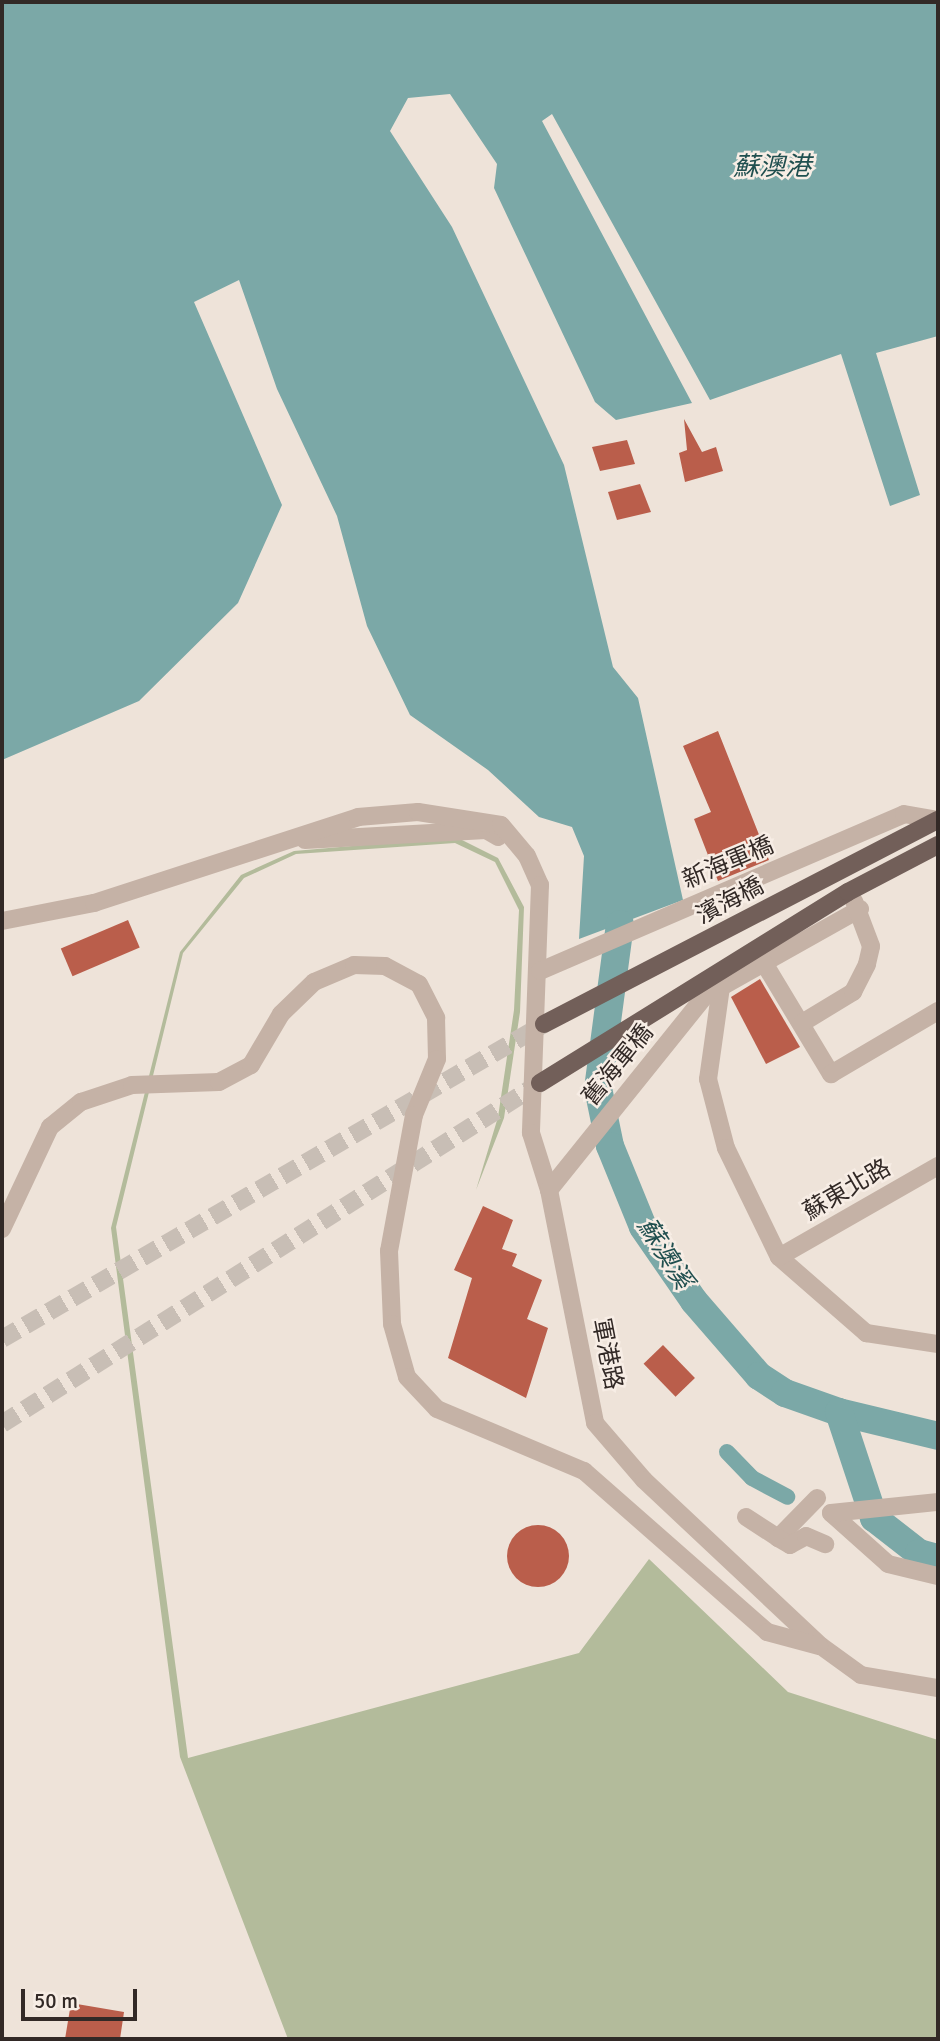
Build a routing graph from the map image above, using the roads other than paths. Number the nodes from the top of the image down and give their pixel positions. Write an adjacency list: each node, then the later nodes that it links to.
1 (938, 820): 7 (street, 新海軍橋); 11 (main road, 濱海橋)
2 (938, 845): 3 (main road)
3 (848, 892): 4 (street); 8 (main road)
4 (860, 909): 6 (street); 10 (street)
5 (2, 922): 7 (street, 軍港路)
6 (764, 963): 10 (street); 16 (street)
7 (540, 971): 14 (street, 軍港路)
8 (724, 972): 12 (main road); 14 (street, 舊海軍橋)
9 (938, 1011): 10 (street)
10 (802, 1023)
11 (544, 1024)
12 (540, 1083)
13 (938, 1166): 16 (street, 蘇東北路)
14 (549, 1190): 24 (street, 軍港路)
15 (2, 1229): 24 (street)
16 (779, 1257): 17 (street)
17 (938, 1344)
18 (817, 1498): 21 (street)
19 (938, 1502): 23 (street)
20 (746, 1517): 21 (street)
21 (778, 1538): 22 (street)
22 (825, 1544)
23 (938, 1576)
24 (821, 1646): 25 (street, 軍港路)
25 (938, 1688)

